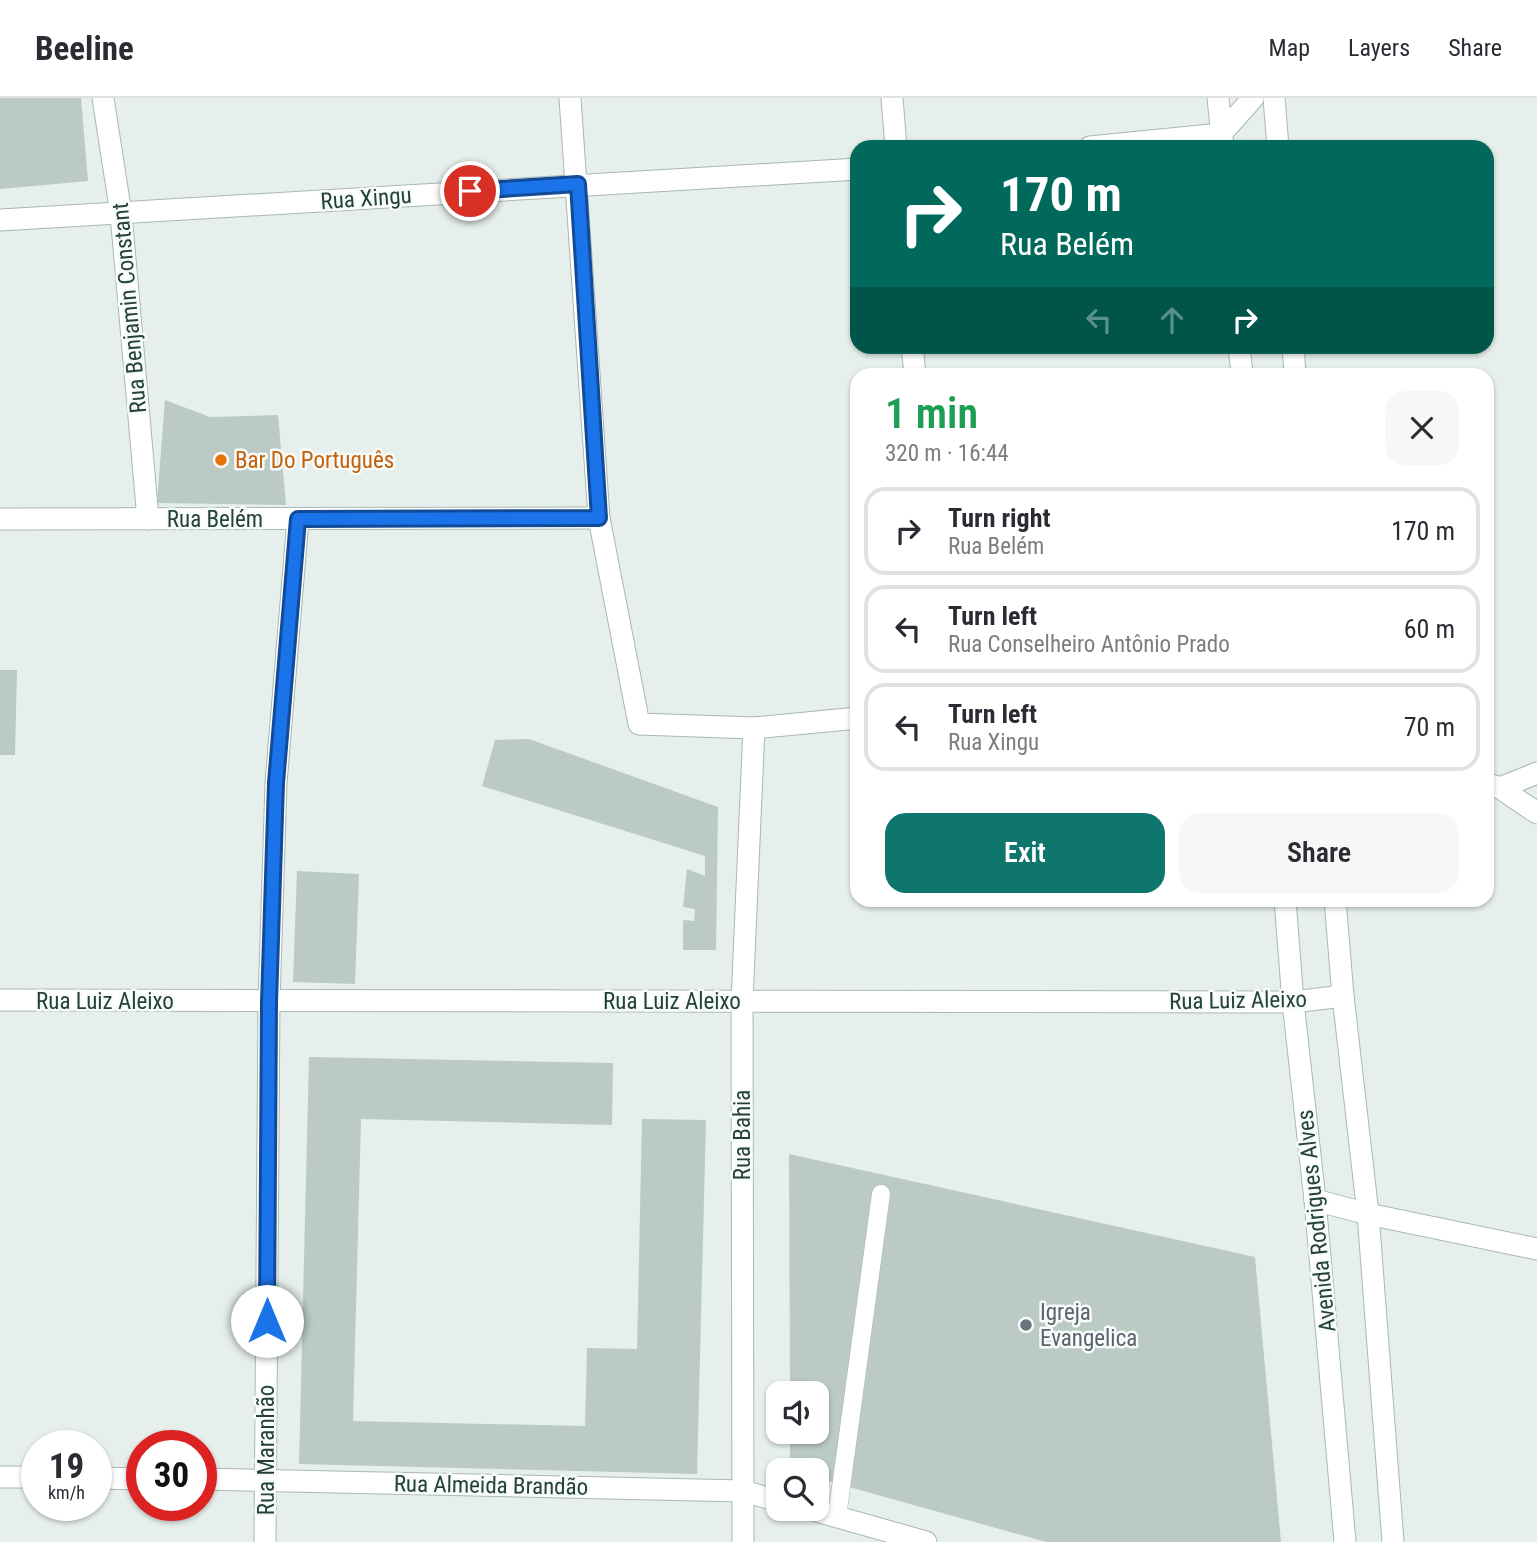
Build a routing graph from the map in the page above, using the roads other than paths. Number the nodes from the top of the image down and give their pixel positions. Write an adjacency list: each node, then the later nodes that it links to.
1 (103, 98): 12 (street, Rua Benjamin Constant)
2 (570, 98): 11 (street)
3 (892, 98): 7 (street)
4 (1219, 98): 8 (street)
5 (1253, 98): 8 (street)
6 (1274, 98): 9 (street)
7 (895, 140)
8 (1222, 140)
9 (1277, 140)
10 (850, 169): 11 (street, Rua Xingu)
11 (578, 184): 12 (street, Rua Xingu); 14 (street)
12 (121, 214): 13 (street, Rua Xingu); 16 (street, Rua Benjamin Constant)
13 (0, 220)
14 (599, 518): 17 (street, Rua Belém); 19 (street)
15 (0, 519): 16 (street, Rua Belém)
16 (148, 519): 17 (street, Rua Belém)
17 (298, 519): 28 (street, Rua Maranhão)
18 (850, 719): 19 (street)
19 (754, 728): 27 (street, Rua Bahia)
20 (1537, 773): 21 (street)
21 (1494, 786): 22 (street)
22 (1537, 813)
23 (1286, 907): 29 (street, Avenida Rodrigues Alves)
24 (1336, 907): 25 (street)
25 (1343, 996): 29 (street, Rua Luiz Aleixo); 32 (street)
26 (0, 1000): 28 (street, Rua Luiz Aleixo)
27 (742, 1001): 28 (street, Rua Luiz Aleixo); 29 (street, Rua Luiz Aleixo); 38 (street, Rua Bahia)
28 (269, 1002): 37 (street, Rua Maranhão)
29 (1293, 1002): 31 (street, Avenida Rodrigues Alves)
30 (881, 1194): 41 (lane)
31 (1315, 1200): 32 (street); 45 (street, Avenida Rodrigues Alves)
32 (1368, 1214): 33 (street); 46 (street)
33 (1537, 1249)
34 (0, 1477): 35 (street)
35 (21, 1478)
36 (217, 1479): 37 (street, Rua Almeida Brandão)
37 (266, 1480): 38 (street, Rua Almeida Brandão); 42 (street, Rua Maranhão)
38 (743, 1491): 39 (street, Rua Almeida Brandão); 43 (street, Rua Bahia)
39 (766, 1497)
40 (829, 1515): 41 (street)
41 (837, 1517): 44 (street)
42 (265, 1542)
43 (743, 1542)
44 (926, 1542)
45 (1345, 1542)
46 (1393, 1542)

